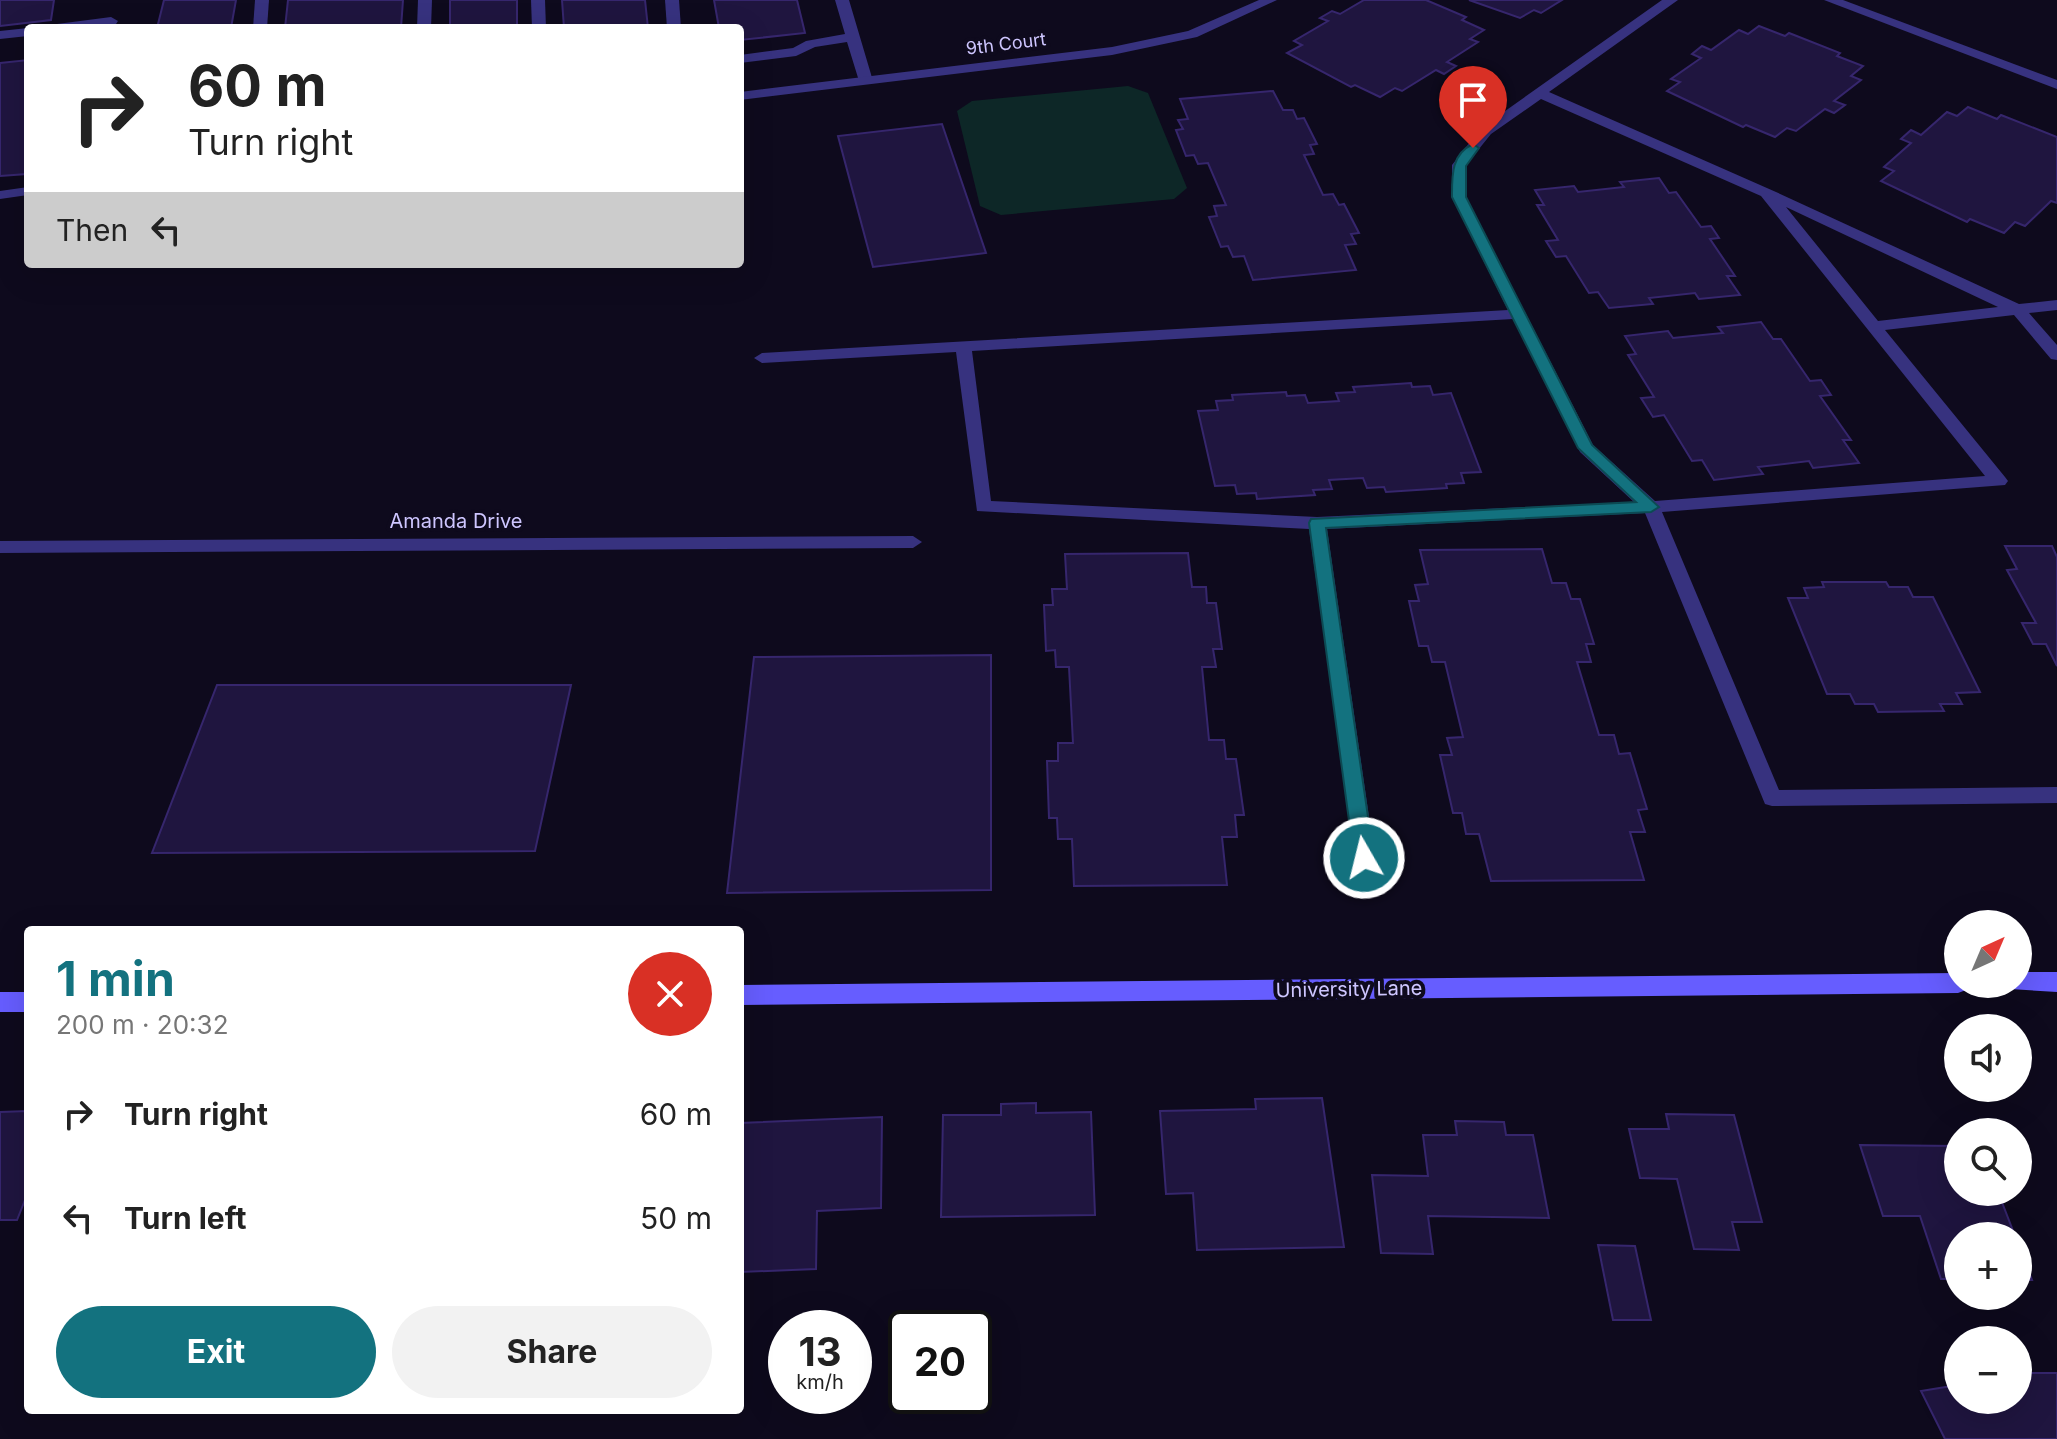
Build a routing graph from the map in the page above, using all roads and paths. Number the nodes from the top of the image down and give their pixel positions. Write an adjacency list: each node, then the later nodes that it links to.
1 (262, 0): 11 (street)
2 (425, 0): 12 (street)
3 (538, 0): 13 (street)
4 (672, 0): 14 (street)
5 (842, 0): 17 (street)
6 (1270, 0): 19 (street, 9th Court)
7 (1671, 0): 21 (street)
8 (1831, 0): 20 (street)
9 (111, 20): 10 (street)
10 (84, 24)
11 (260, 24)
12 (424, 24)
13 (539, 24)
14 (674, 24)
15 (24, 32): 16 (street)
16 (0, 35)
17 (852, 37): 18 (street); 19 (street)
18 (744, 58)
19 (866, 81): 22 (street, 9th Court)
20 (2057, 85)
21 (1539, 93): 24 (street); 28 (street)
22 (744, 96)
23 (24, 192): 25 (street)
24 (1766, 193): 27 (street); 29 (street)
25 (0, 195)
26 (2057, 305): 27 (street)
27 (2018, 310): 29 (street); 31 (street)
28 (1518, 314): 30 (street); 33 (street)
29 (1874, 326): 33 (street)
30 (963, 346): 32 (street); 34 (street)
31 (2057, 355)
32 (762, 358)
33 (1651, 507): 34 (street); 37 (street)
34 (1317, 523): 38 (street)
35 (913, 542): 36 (street, Amanda Drive)
36 (0, 547)
37 (2057, 795)
38 (1364, 858)
39 (2032, 982): 40 (street)
40 (2057, 982)
41 (1944, 983): 42 (street, University Lane)
42 (744, 995)
43 (0, 1002): 44 (street)
44 (24, 1002)

